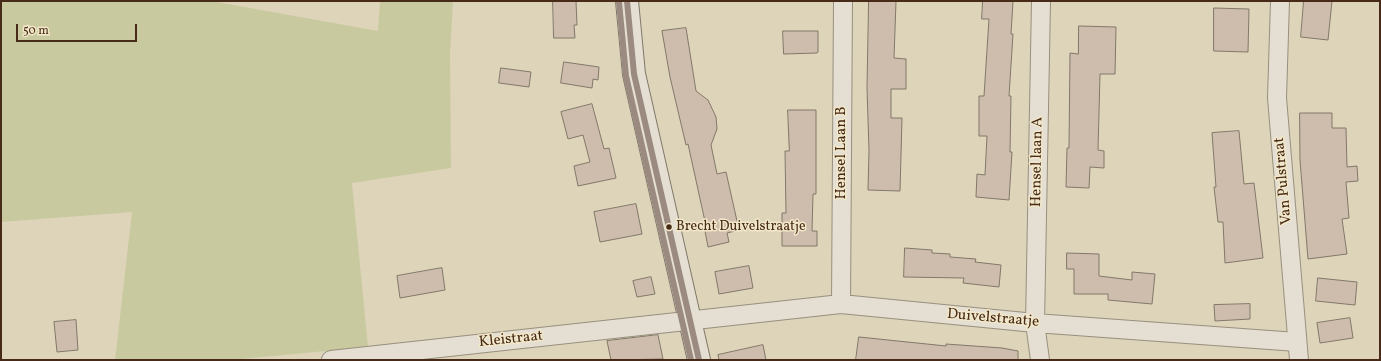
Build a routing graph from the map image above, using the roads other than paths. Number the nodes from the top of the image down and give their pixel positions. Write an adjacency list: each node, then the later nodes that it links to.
1 (627, 1): 6 (main road)
2 (843, 1): 5 (street, Hensel Laan B)
3 (1041, 1): 7 (street, Hensel laan A)
4 (1280, 1): 8 (street, Van Pulstraat)
5 (840, 304): 6 (street, Duivelstraatje); 7 (street, Duivelstraatje)
6 (690, 320): 9 (street, Kleistraat); 10 (main road)
7 (1035, 323): 8 (street, Duivelstraatje); 11 (street, Hensel laan A)
8 (1297, 342): 12 (street, Van Pulstraat)
9 (332, 360)
10 (699, 360)
11 (1040, 360)
12 (1299, 360): 13 (street)
13 (1304, 360)

